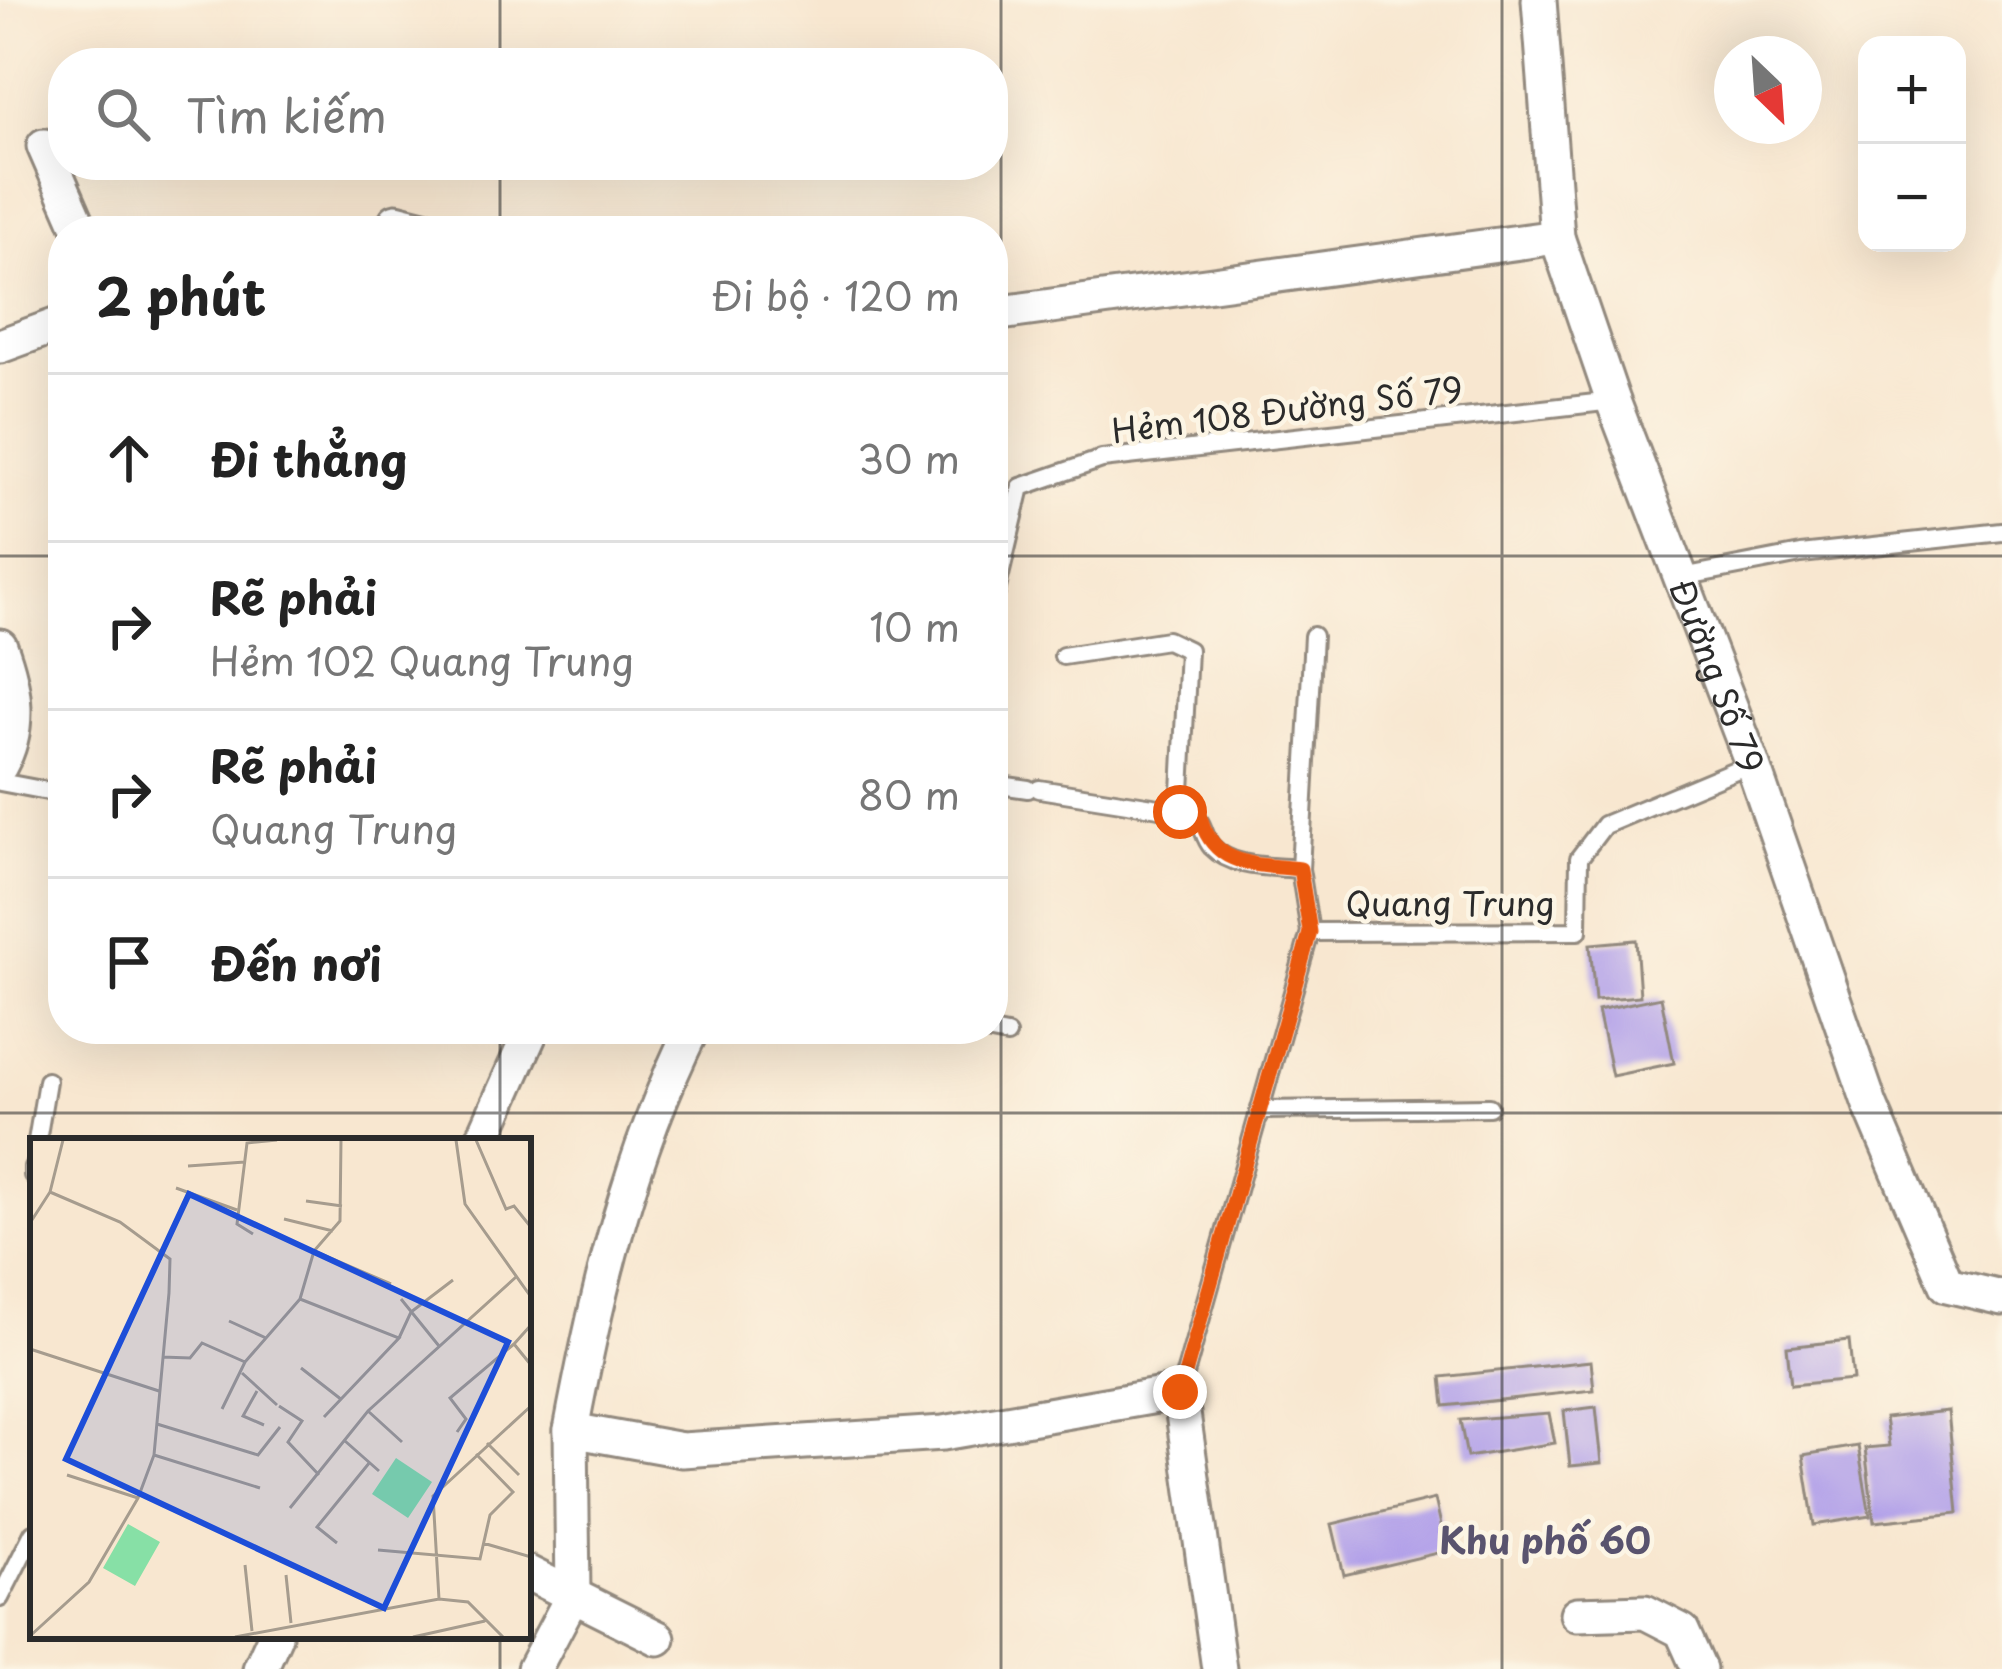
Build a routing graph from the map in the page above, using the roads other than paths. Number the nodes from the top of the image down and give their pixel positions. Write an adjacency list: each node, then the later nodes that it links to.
1 (1539, 0): 6 (street, Đường Số 79)
2 (44, 146): 3 (street)
3 (48, 155)
4 (59, 180): 5 (street)
5 (74, 216)
6 (1557, 237): 7 (street); 10 (street, Đường Số 79)
7 (1008, 312)
8 (48, 328): 9 (street)
9 (0, 346)
10 (1613, 400): 12 (lane, Hẻm 108 Đường Số 79); 13 (street, Đường Số 79)
11 (2002, 532): 13 (lane)
12 (1008, 542)
13 (1682, 577): 17 (street, Đường Số 79)
14 (1313, 636): 23 (lane)
15 (0, 646): 18 (street)
16 (1063, 656): 22 (lane)
17 (1752, 764): 24 (lane, Quang Trung); 32 (street, Đường Số 79)
18 (0, 766)
19 (0, 782): 21 (lane)
20 (1008, 786): 22 (lane)
21 (48, 791)
22 (1180, 812): 23 (lane)
23 (1300, 869): 24 (lane)
24 (1310, 932): 29 (lane, Quang Trung)
25 (525, 1044): 31 (street)
26 (684, 1044): 34 (street)
27 (47, 1081): 30 (lane)
28 (1489, 1107): 29 (lane)
29 (1262, 1110): 33 (lane, Quang Trung)
30 (38, 1138)
31 (483, 1138)
32 (2002, 1298)
33 (1180, 1392): 34 (street); 44 (street)
34 (571, 1430): 37 (street)
35 (30, 1539): 38 (lane)
36 (531, 1574): 37 (street)
37 (573, 1595): 40 (street); 43 (street)
38 (0, 1598)
39 (1577, 1613): 45 (street)
40 (658, 1637)
41 (274, 1639): 42 (street)
42 (260, 1669)
43 (534, 1669)
44 (1219, 1669)
45 (1700, 1669)

